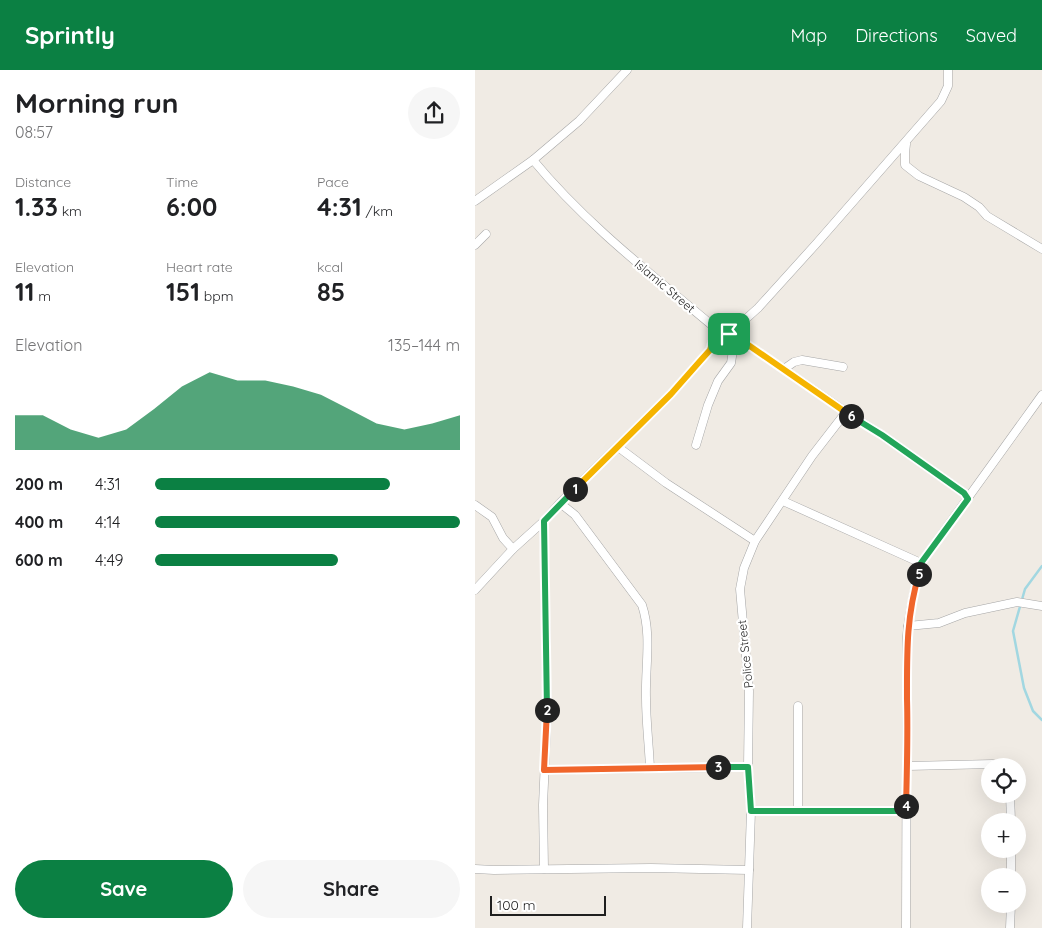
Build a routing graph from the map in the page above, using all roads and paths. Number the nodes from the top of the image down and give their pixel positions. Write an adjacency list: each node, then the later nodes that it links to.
1 (627, 70): 4 (street)
2 (948, 70): 3 (street)
3 (907, 142): 8 (street); 10 (street)
4 (533, 160): 5 (street); 9 (street, Islamic Street)
5 (475, 201)
6 (486, 234): 7 (street)
7 (475, 245)
8 (1042, 249)
9 (714, 327): 10 (street, Islamic Street); 16 (street)
10 (732, 336): 12 (street, Islamic Street); 15 (street)
11 (843, 366): 12 (street)
12 (784, 369): 14 (street, Islamic Street)
13 (1042, 395): 17 (street)
14 (846, 412): 17 (street, Islamic Street); 18 (street, Police Street)
15 (696, 445)
16 (618, 447): 19 (street); 22 (street)
17 (968, 499): 24 (street)
18 (783, 502): 22 (street, Police Street); 24 (street)
19 (560, 503): 21 (street); 32 (street)
20 (475, 505): 23 (street)
21 (544, 521): 23 (street); 33 (street)
22 (755, 541): 31 (street, Police Street)
23 (513, 549): 25 (street)
24 (921, 563): 27 (street)
25 (475, 590)
26 (1042, 606): 27 (street)
27 (908, 626): 30 (street)
28 (798, 706): 34 (street)
29 (981, 764): 30 (street)
30 (908, 766): 36 (street)
31 (748, 767): 32 (street); 35 (street, Police Street)
32 (650, 768): 33 (street)
33 (544, 770): 38 (street)
34 (798, 810): 35 (street); 36 (street)
35 (751, 811): 39 (street, Police Street)
36 (905, 811): 42 (street)
37 (475, 869): 38 (street)
38 (544, 869): 39 (street)
39 (749, 870): 41 (street, Police Street)
40 (1011, 913): 43 (street)
41 (747, 928)
42 (906, 928)
43 (1010, 928)

